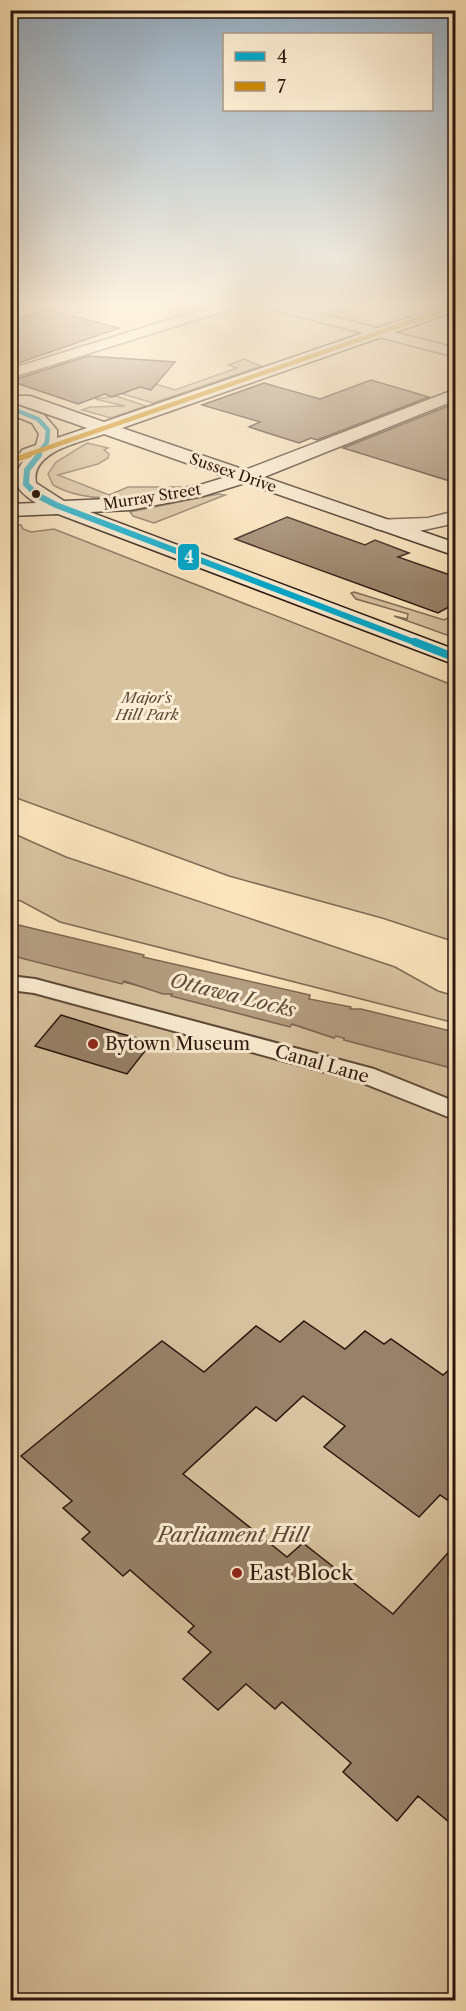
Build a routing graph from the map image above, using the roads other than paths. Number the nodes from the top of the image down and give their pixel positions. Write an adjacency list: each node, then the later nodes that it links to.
1 (21, 400): 5 (main road, Sussex Drive)
2 (185, 400): 5 (main road)
3 (441, 400): 8 (main road, Murray Street)
4 (10, 408): 6 (main road)
5 (104, 428): 6 (main road); 8 (main road, Sussex Drive)
6 (43, 450): 7 (main road); 9 (main road)
7 (10, 461)
8 (246, 477): 9 (main road, Murray Street); 12 (main road, Sussex Drive)
9 (65, 508): 10 (main road, Murray Street); 14 (main road)
10 (10, 510)
11 (449, 519): 12 (street); 13 (street)
12 (381, 524): 13 (main road, Sussex Drive)
13 (451, 548)
14 (456, 658)
15 (10, 983): 16 (street, Canal Lane)
16 (456, 1112)

